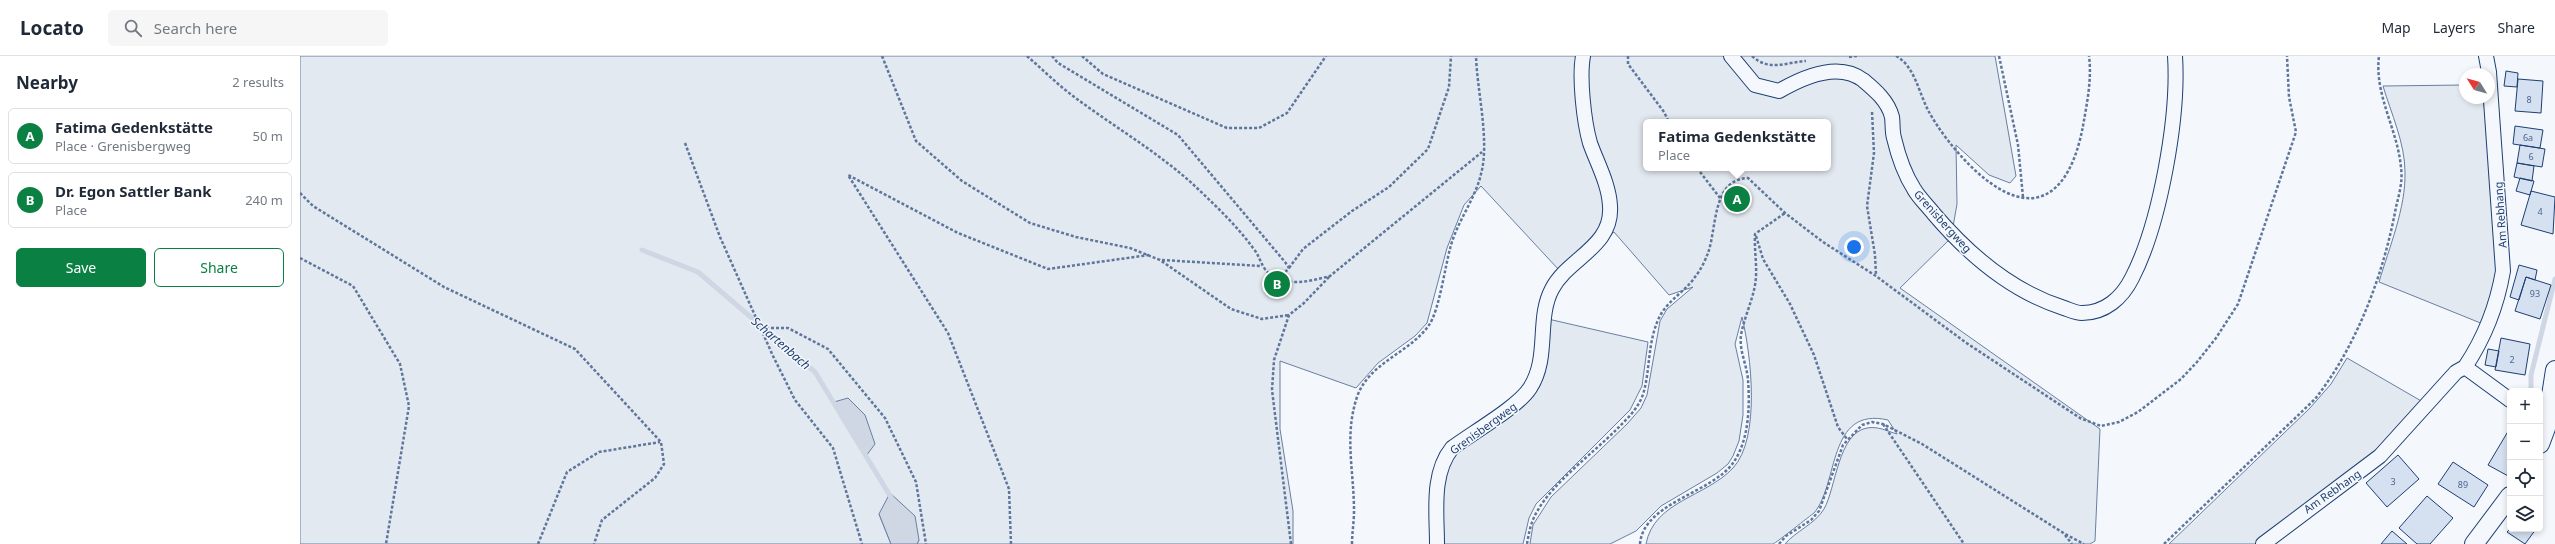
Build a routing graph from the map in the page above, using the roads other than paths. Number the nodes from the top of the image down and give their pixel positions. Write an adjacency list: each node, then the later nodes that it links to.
1 (1583, 56): 10 (street, Grenisbergweg)
2 (1731, 56): 3 (street, Grenisbergweg)
3 (2175, 56)
4 (2486, 56): 5 (street, Am Rebhang)
5 (2466, 367): 7 (street); 11 (street, Am Rebhang)
6 (2555, 370): 8 (street)
7 (2507, 398)
8 (2543, 426)
9 (2507, 500): 12 (street)
10 (1437, 544)
11 (2263, 544)
12 (2474, 544)

